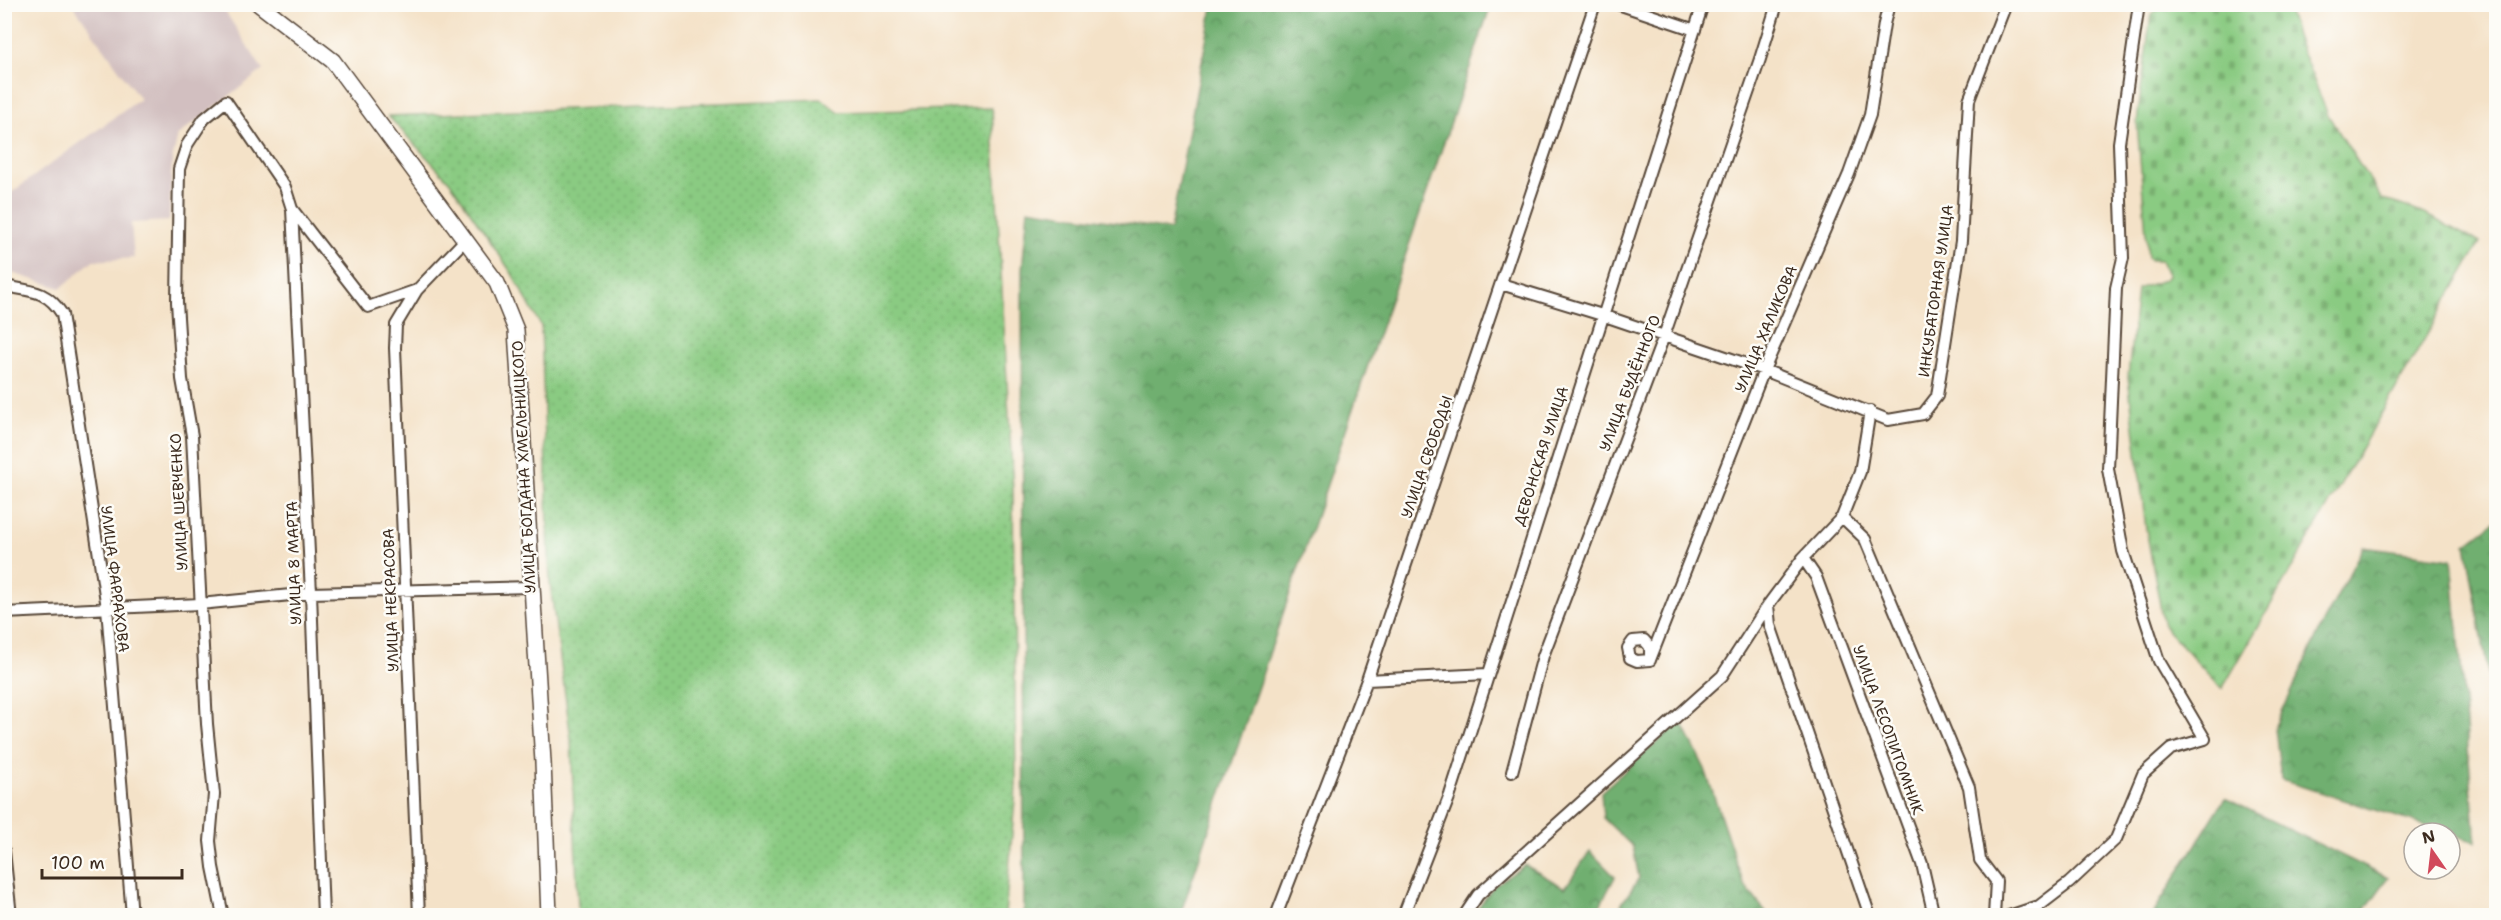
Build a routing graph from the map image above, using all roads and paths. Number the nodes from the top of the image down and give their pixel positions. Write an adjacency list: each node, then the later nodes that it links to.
1 (259, 4): 12 (street, УЛИЦА БОГДАНА ХМЕЛЬНИЦКОГО)
2 (1595, 4): 13 (street, УЛИЦА СВОБОДЫ)
3 (1618, 4): 9 (street)
4 (1704, 4): 9 (street, ДЕВОНСКАЯ УЛИЦА)
5 (1777, 4): 17 (street, УЛИЦА БУДЁННОГО)
6 (1889, 4): 18 (street, УЛИЦА ХАЛИКОВА)
7 (2006, 4): 19 (street, ИНКУБАТОРНАЯ УЛИЦА)
8 (2139, 4): 46 (street)
9 (1695, 30): 16 (street, ДЕВОНСКАЯ УЛИЦА)
10 (226, 101): 11 (street, УЛИЦА НЕКРАСОВА); 25 (street, УЛИЦА ШЕВЧЕНКО)
11 (292, 209): 15 (street, УЛИЦА НЕКРАСОВА); 24 (street, УЛИЦА 8 МАРТА)
12 (464, 241): 15 (street, УЛИЦА НЕКРАСОВА); 22 (street, УЛИЦА БОГДАНА ХМЕЛЬНИЦКОГО)
13 (1501, 285): 16 (street, ИНКУБАТОРНАЯ УЛИЦА); 31 (street, УЛИЦА СВОБОДЫ)
14 (4, 286): 27 (street, УЛИЦА ФАРРАХОВА)
15 (417, 290): 23 (street, УЛИЦА НЕКРАСОВА)
16 (1602, 315): 17 (street, ИНКУБАТОРНАЯ УЛИЦА); 30 (street, ДЕВОНСКАЯ УЛИЦА)
17 (1664, 336): 18 (street, ИНКУБАТОРНАЯ УЛИЦА); 32 (street, УЛИЦА БУДЁННОГО)
18 (1764, 370): 19 (street, ИНКУБАТОРНАЯ УЛИЦА); 29 (street, УЛИЦА ХАЛИКОВА)
19 (1870, 411): 20 (street)
20 (1842, 516): 21 (street); 45 (street)
21 (1803, 558): 26 (street); 44 (street, УЛИЦА ЛЕСОПИТОМНИК)
22 (531, 587): 23 (street); 39 (street, УЛИЦА БОГДАНА ХМЕЛЬНИЦКОГО)
23 (406, 590): 24 (street); 38 (street, УЛИЦА НЕКРАСОВА)
24 (311, 593): 25 (street); 37 (street, УЛИЦА 8 МАРТА)
25 (200, 604): 27 (street); 36 (street, УЛИЦА ШЕВЧЕНКО)
26 (1768, 605): 42 (street); 43 (street)
27 (106, 608): 28 (street); 35 (street, УЛИЦА ФАРРАХОВА)
28 (4, 613)
29 (1650, 660)
30 (1488, 674): 31 (street); 41 (street, ДЕВОНСКАЯ УЛИЦА)
31 (1367, 680): 40 (street, УЛИЦА СВОБОДЫ)
32 (1512, 772)
33 (4, 851): 34 (street)
34 (11, 915)
35 (132, 915)
36 (224, 915)
37 (323, 915)
38 (418, 915)
39 (549, 915)
40 (1276, 915)
41 (1403, 915)
42 (1464, 915)
43 (1870, 915)
44 (1934, 915)
45 (1994, 915)
46 (2009, 915)

